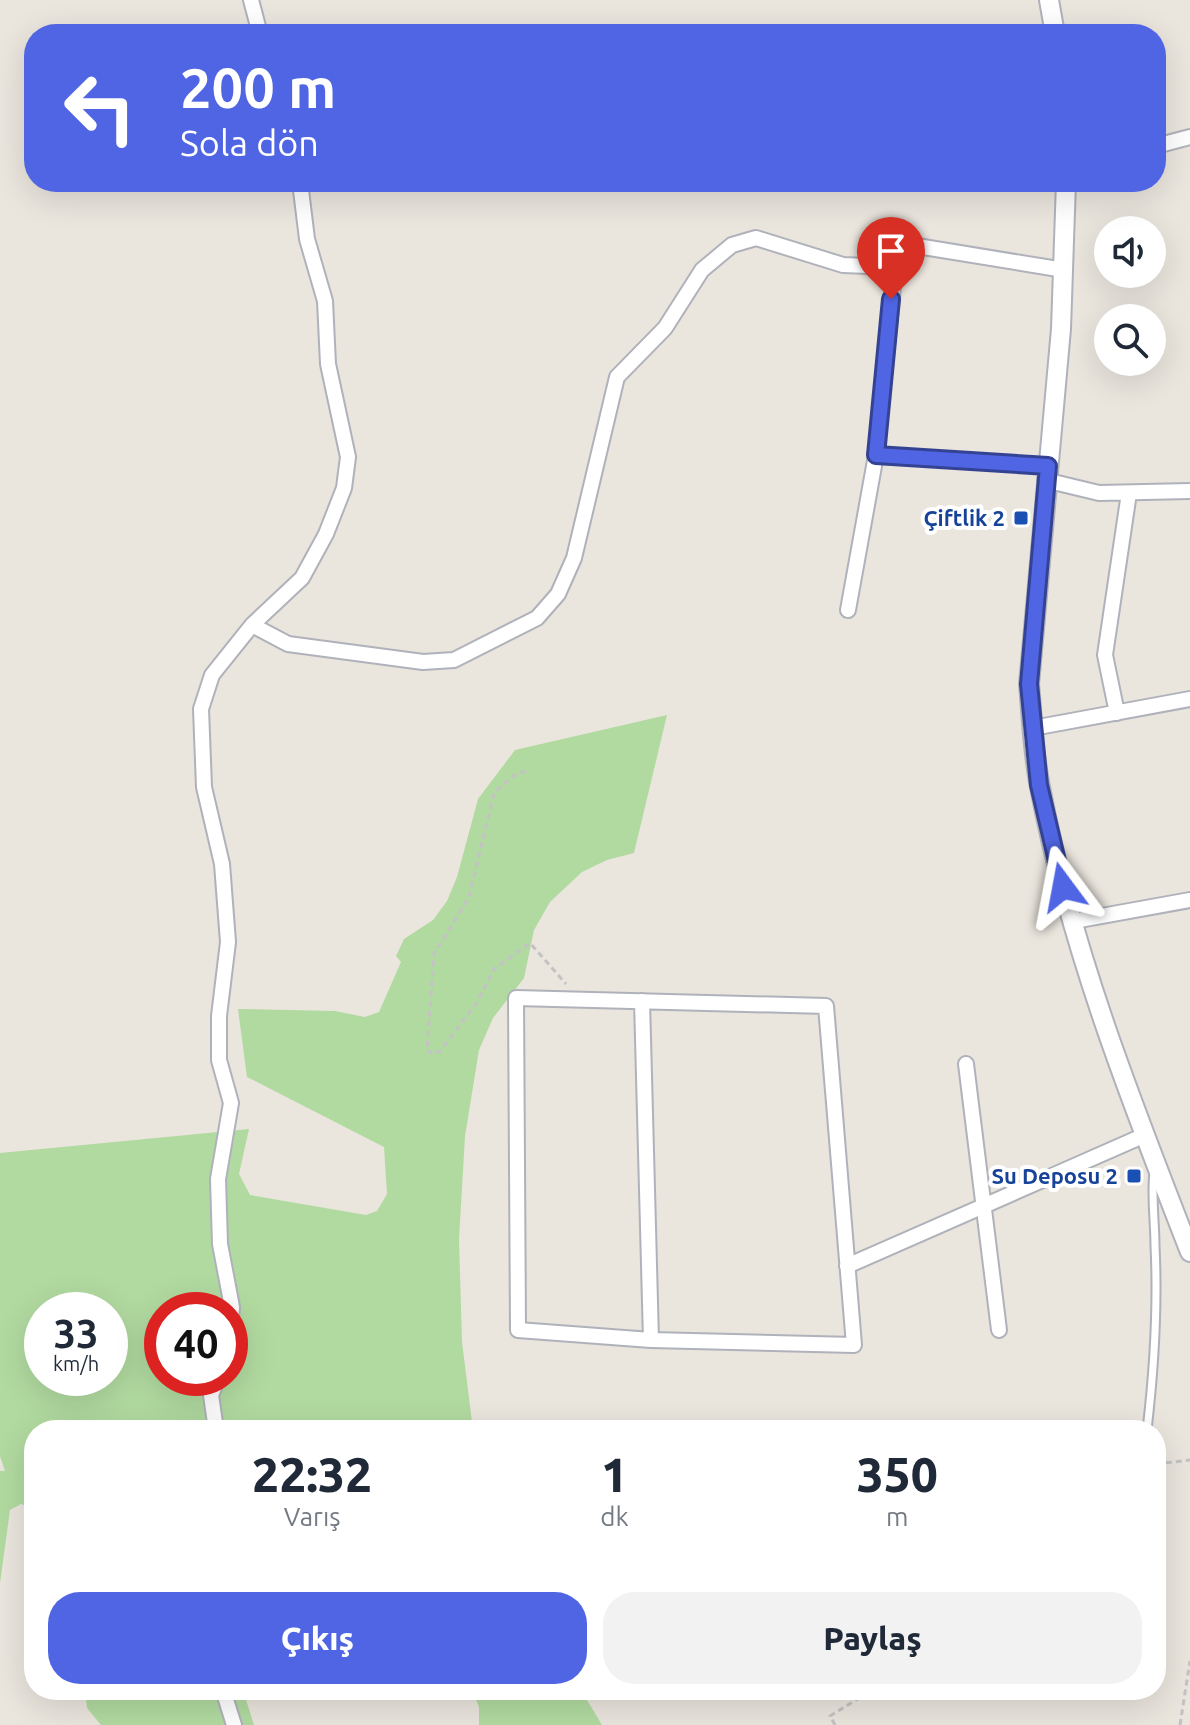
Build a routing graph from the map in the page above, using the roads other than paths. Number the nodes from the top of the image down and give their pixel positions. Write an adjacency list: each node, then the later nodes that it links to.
1 (251, 0): 3 (street)
2 (1049, 0): 4 (street)
3 (257, 24)
4 (1053, 24)
5 (1190, 137): 6 (street)
6 (1166, 143)
7 (301, 192): 16 (street)
8 (1066, 192): 10 (street)
9 (894, 267): 10 (street); 11 (street); 16 (street)
10 (1064, 270): 12 (street)
11 (876, 455): 12 (street); 15 (street)
12 (1046, 473): 14 (street); 19 (street)
13 (1190, 491): 14 (street)
14 (1129, 493): 18 (street)
15 (848, 610)
16 (252, 625): 29 (street)
17 (1190, 699): 18 (street)
18 (1117, 713): 19 (street)
19 (1033, 728): 21 (street)
20 (1190, 900): 21 (street)
21 (1074, 921): 24 (street)
22 (642, 1001): 28 (street); 31 (street); 31 (street)
23 (966, 1064): 26 (street)
24 (1145, 1135): 25 (street); 26 (street)
25 (1155, 1162): 27 (street); 34 (lane)
26 (984, 1206): 28 (street); 30 (street)
27 (1190, 1252)
28 (847, 1266): 31 (street)
29 (229, 1292)
30 (999, 1330)
31 (651, 1340)
32 (211, 1396): 33 (street)
33 (215, 1420)
34 (1148, 1420)
35 (226, 1700): 36 (street)
36 (234, 1725)

